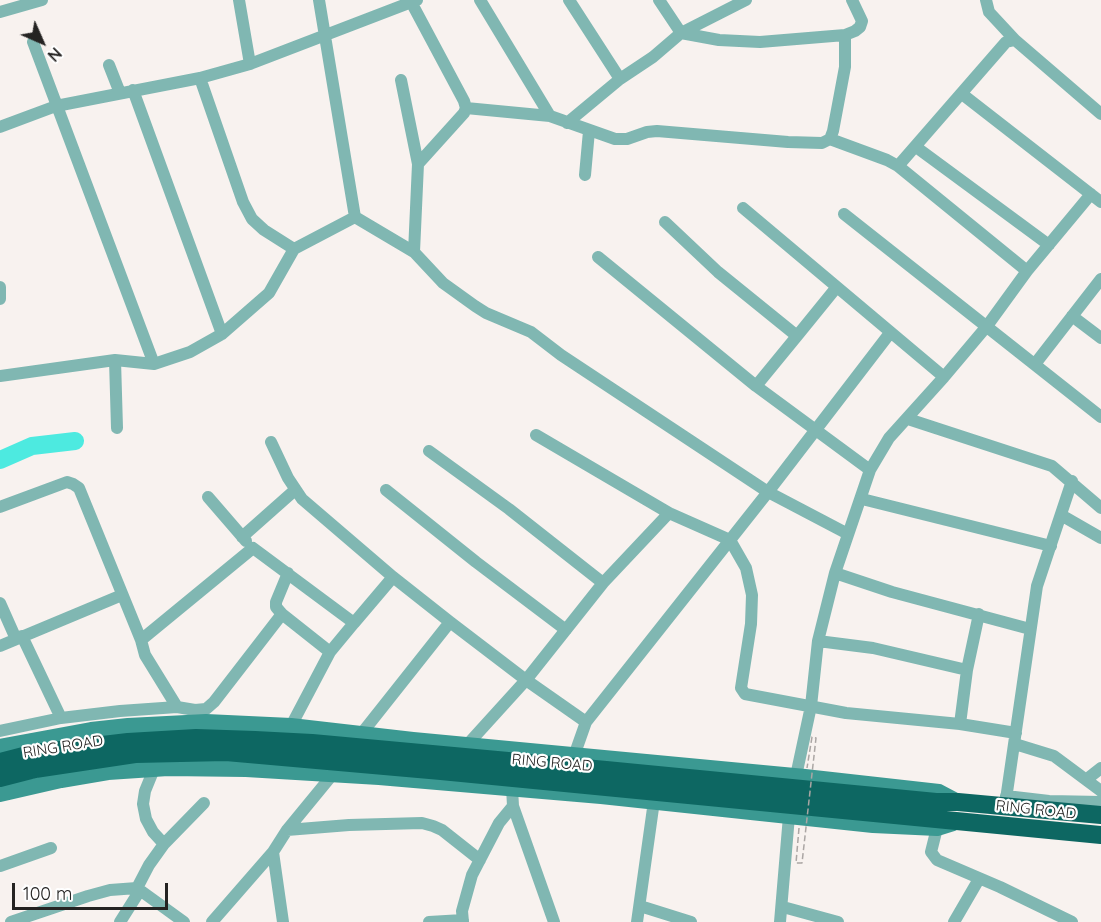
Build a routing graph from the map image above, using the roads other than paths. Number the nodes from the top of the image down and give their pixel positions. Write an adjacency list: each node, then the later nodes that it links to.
1 (42, 0): 11 (street)
2 (239, 0): 17 (street)
3 (319, 0): 14 (street)
4 (480, 0): 27 (street)
5 (569, 0): 20 (street)
6 (659, 0): 12 (street)
7 (746, 0): 12 (street)
8 (852, 0): 13 (street)
9 (412, 1): 14 (street); 25 (street)
10 (987, 6): 15 (street)
11 (0, 12)
12 (681, 33): 13 (street); 20 (street)
13 (845, 35): 31 (street)
14 (324, 37): 17 (street); 40 (street)
15 (1015, 40): 23 (street); 26 (street)
16 (33, 42): 24 (street)
17 (250, 64): 19 (street)
18 (109, 65): 22 (street)
19 (200, 78): 22 (street); 43 (street)
20 (620, 79): 28 (street)
21 (401, 80): 33 (street)
22 (126, 92): 24 (street); 55 (street)
23 (962, 94): 32 (street); 36 (street)
24 (56, 106): 29 (street); 59 (street)
25 (466, 108): 27 (street); 33 (street)
26 (1101, 114)
27 (550, 116): 28 (street)
28 (567, 123): 30 (street)
29 (0, 127)
30 (590, 131): 31 (street); 35 (street)
31 (830, 139): 34 (street)
32 (916, 147): 34 (street); 42 (street)
33 (418, 164): 44 (street)
34 (898, 166): 46 (street)
35 (585, 175)
36 (1090, 194): 37 (street); 42 (street)
37 (1101, 202)
38 (743, 208): 49 (street)
39 (844, 214): 53 (street)
40 (355, 217): 43 (street); 44 (street)
41 (665, 222): 56 (street)
42 (1049, 244): 46 (street)
43 (294, 249): 55 (street)
44 (414, 252): 75 (street)
45 (598, 257): 63 (street)
46 (1027, 271): 53 (street)
47 (1101, 279): 52 (street)
48 (0, 287): 50 (street)
49 (836, 288): 54 (street); 56 (street)
50 (0, 292): 51 (street)
51 (0, 299)
52 (1072, 316): 57 (street); 60 (street)
53 (987, 326): 60 (street); 62 (street)
54 (890, 333): 62 (street); 67 (street)
55 (222, 334): 59 (street)
56 (797, 336): 63 (street)
57 (1101, 338)
58 (115, 360): 59 (street); 61 (street); 66 (street)
59 (154, 364)
60 (1035, 364): 64 (street)
61 (0, 376)
62 (945, 377): 65 (street)
63 (756, 386): 67 (street)
64 (1101, 417)
65 (908, 419): 71 (street); 72 (street)
66 (117, 428)
67 (815, 429): 71 (street); 75 (street)
68 (536, 435): 80 (street)
69 (271, 442): 73 (street)
70 (429, 451): 91 (street)
71 (870, 470): 77 (street)
72 (1072, 481): 79 (street); 81 (street)
73 (295, 490): 83 (street); 90 (street)
74 (386, 490): 99 (street)
75 (768, 492): 82 (street); 85 (street)
76 (208, 497): 83 (street)
77 (861, 499): 82 (street); 86 (street)
78 (0, 507): 92 (street)
79 (1101, 508)
80 (669, 513): 85 (street); 91 (street)
81 (1061, 516): 84 (street); 86 (street)
82 (848, 534): 89 (street)
83 (242, 537): 87 (street)
84 (1101, 538)
85 (730, 540): 107 (street); 110 (street)
86 (1051, 546): 98 (street)
87 (253, 548): 88 (street); 101 (street)
88 (288, 573): 94 (street); 97 (street)
89 (836, 573): 95 (street); 102 (street)
90 (393, 577): 96 (street); 97 (street)
91 (603, 583): 99 (street)
92 (122, 595): 100 (street); 101 (street)
93 (0, 603): 100 (street)
94 (282, 614): 104 (street); 108 (street)
95 (979, 614): 98 (street); 105 (street)
96 (450, 622): 106 (street); 114 (street)
97 (354, 623): 104 (street)
98 (1030, 629): 115 (street)
99 (566, 630): 106 (street)
100 (19, 638): 103 (street); 109 (street)
101 (141, 640): 108 (street)
102 (818, 641): 105 (street); 107 (street)
103 (0, 646)
104 (330, 652): 112 (street)
105 (967, 670): 111 (street)
106 (526, 681): 110 (street); 116 (street)
107 (811, 706): 111 (street); 122 (street)
108 (177, 707): 109 (street)
109 (61, 718): 113 (street)
110 (586, 722): 118 (street)
111 (960, 724): 115 (street)
112 (291, 726): 114 (street); 117 (street)
113 (0, 731)
114 (362, 733): 116 (street)
115 (1016, 738): 125 (street); 130 (street)
116 (467, 745): 118 (street)
117 (0, 747)
118 (574, 756): 122 (street)
119 (0, 762): 131 (highway, RING ROAD)
120 (1101, 768): 125 (street)
121 (154, 769): 123 (street); 128 (street); 141 (street)
122 (801, 772): 131 (street)
123 (333, 774): 126 (street); 139 (street)
124 (0, 778): 136 (highway, RING ROAD)
125 (1087, 779): 127 (street)
126 (512, 788): 129 (street); 134 (street)
127 (1101, 791)
128 (0, 794)
129 (654, 801): 137 (street); 148 (street)
130 (1006, 801): 131 (highway, RING ROAD); 132 (street); 135 (highway, RING ROAD)
131 (958, 802)
132 (1101, 802)
133 (204, 803): 141 (street)
134 (513, 806): 144 (street); 157 (street)
135 (1101, 814)
136 (962, 820): 138 (street); 140 (highway, RING ROAD)
137 (794, 822): 138 (street); 149 (street)
138 (937, 828): 146 (street)
139 (287, 830): 143 (street); 144 (street)
140 (1101, 835)
141 (164, 844): 147 (street)
142 (51, 848): 145 (street)
143 (273, 852): 154 (street); 155 (street)
144 (480, 860): 150 (street)
145 (0, 866)
146 (979, 879): 162 (street); 163 (street)
147 (137, 888): 151 (street); 152 (street); 153 (street)
148 (640, 906): 158 (street); 159 (street)
149 (783, 907): 160 (street); 161 (street)
150 (463, 921): 156 (street)
151 (11, 922)
152 (120, 922)
153 (184, 922)
154 (212, 922)
155 (283, 922)
156 (429, 922)
157 (554, 922)
158 (637, 922)
159 (691, 922)
160 (780, 922)
161 (838, 922)
162 (954, 922)
163 (1072, 922)

